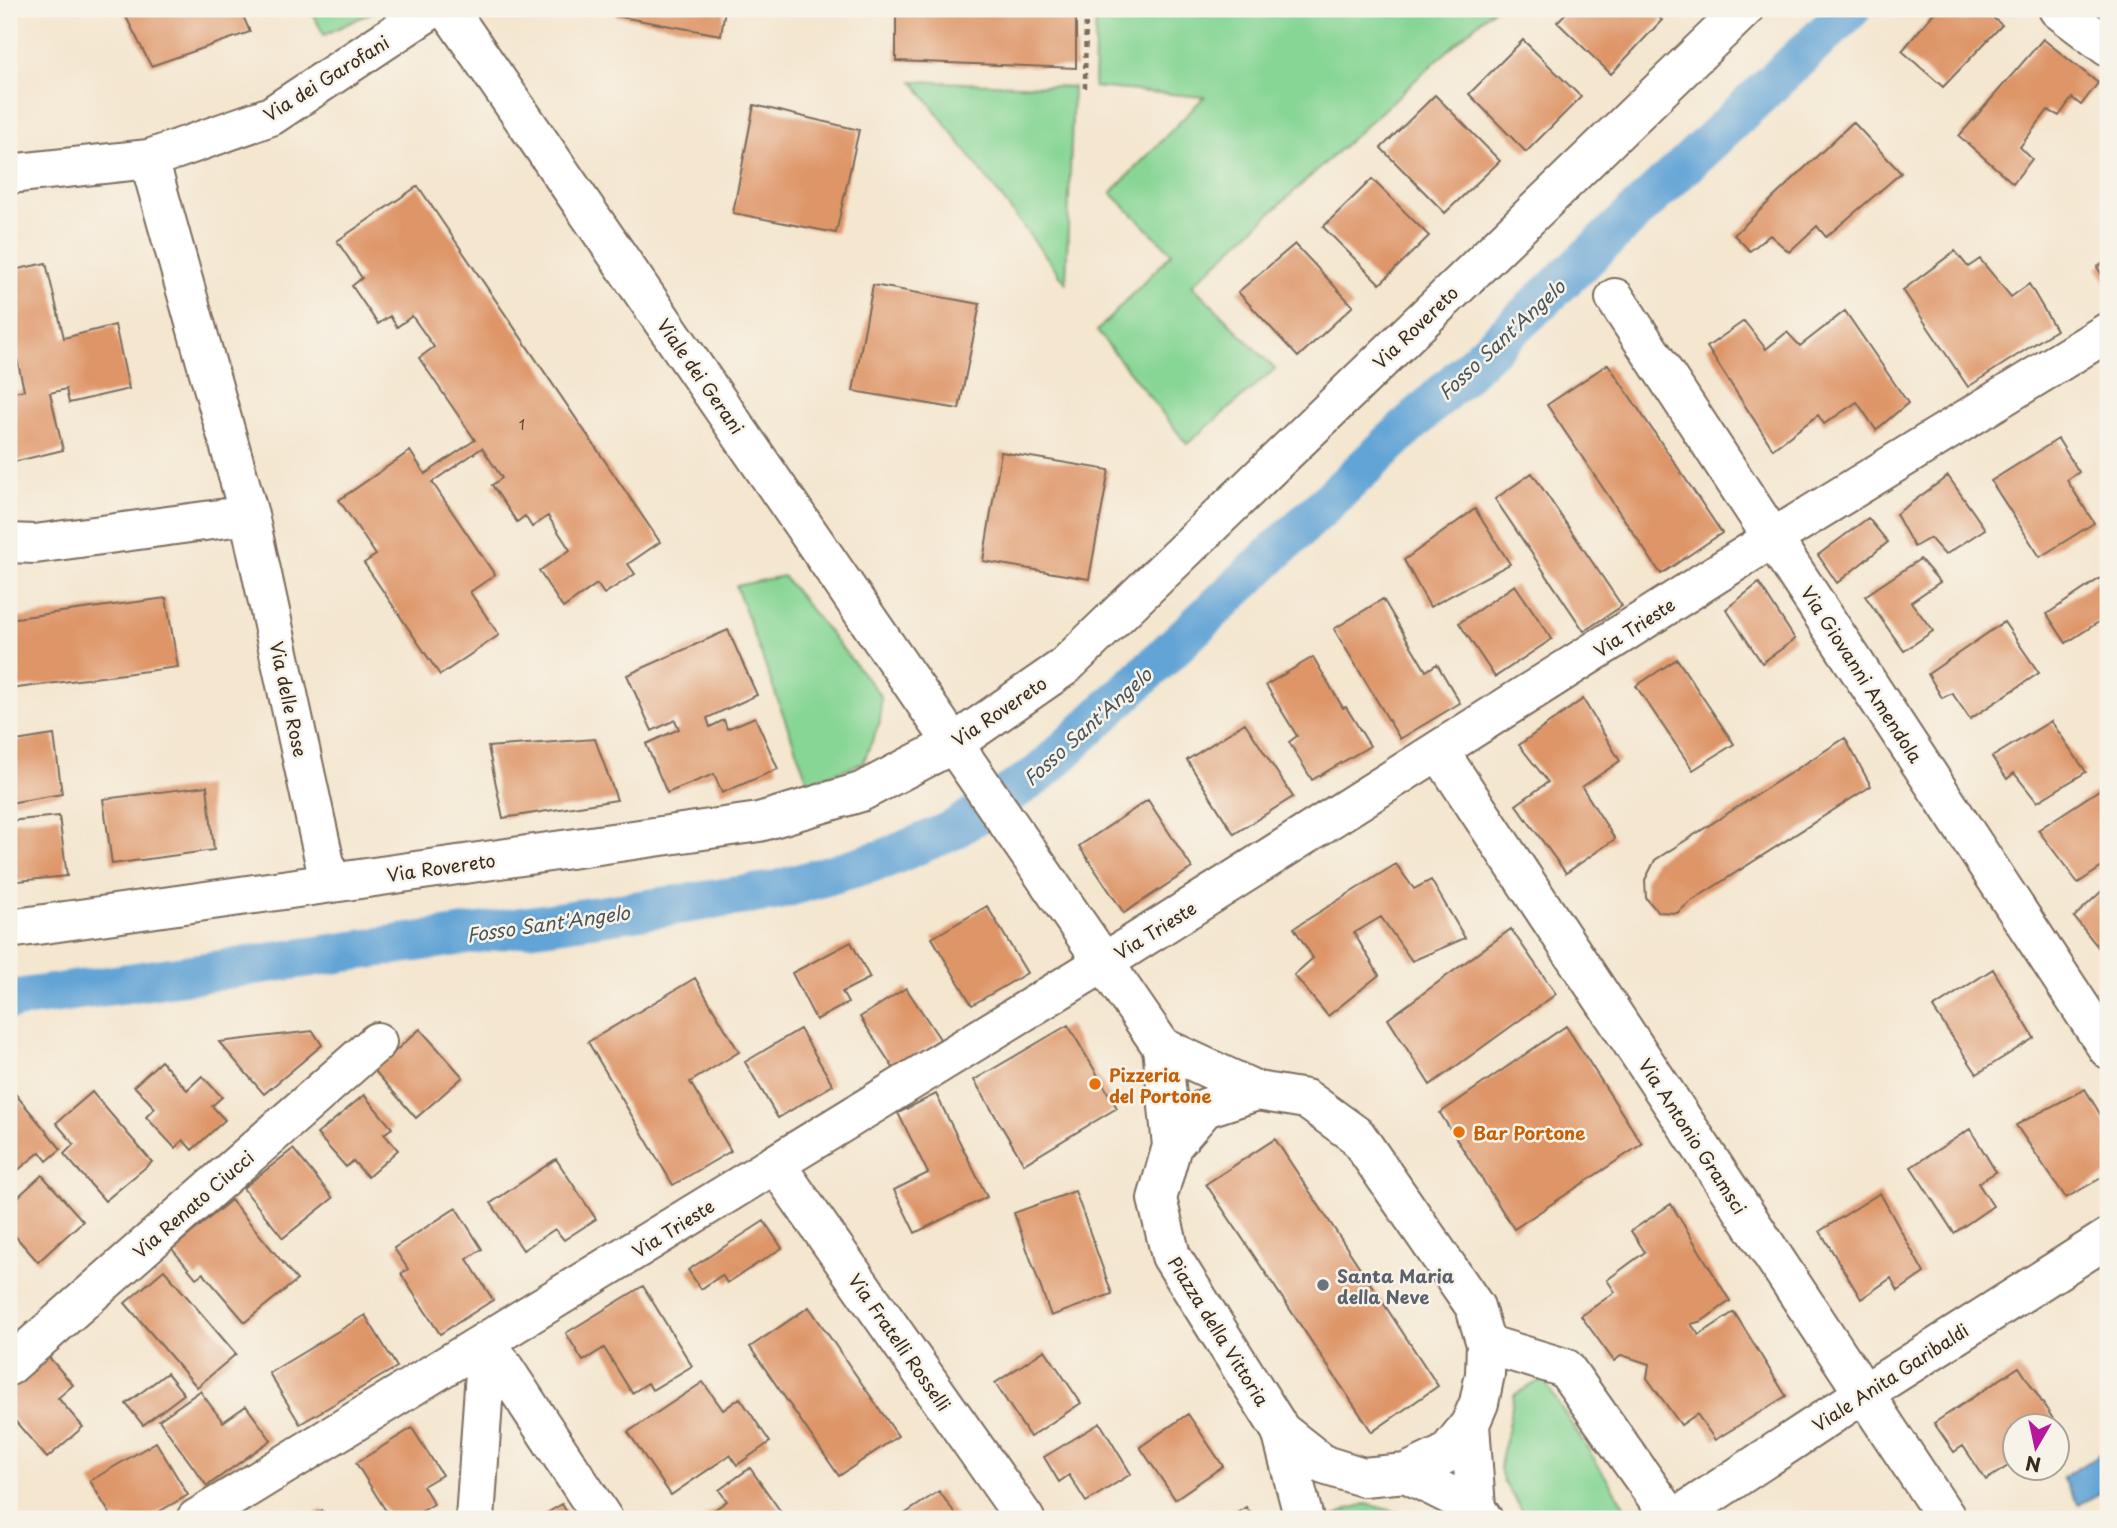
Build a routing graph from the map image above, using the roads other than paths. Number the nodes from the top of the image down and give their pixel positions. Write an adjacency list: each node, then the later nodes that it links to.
1 (432, 9): 6 (street, Via dei Garofani)
2 (448, 9): 13 (street, Viale dei Gerani)
3 (1744, 9): 13 (street, Via Rovereto)
4 (2058, 9): 5 (street)
5 (2108, 47)
6 (149, 159): 7 (street, Via dei Garofani); 10 (street, Via delle Rose)
7 (9, 174)
8 (1615, 298): 11 (street, Via Giovanni Amendola)
9 (2108, 332): 11 (street, Via Trieste)
10 (249, 515): 12 (street); 16 (street, Via delle Rose)
11 (1773, 538): 14 (street, Via Trieste); 21 (street, Via Giovanni Amendola)
12 (9, 543)
13 (953, 744): 15 (street, Viale dei Gerani); 16 (street, Via Rovereto)
14 (1439, 751): 18 (street, Via Trieste); 29 (street, Via Antonio Gramsci)
15 (1029, 856): 18 (street, Piazza della Vittoria)
16 (329, 882): 17 (street, Via Rovereto)
17 (9, 929)
18 (1103, 963): 20 (street, Piazza della Vittoria); 24 (street, Via Trieste)
19 (377, 1041): 28 (street, Via Renato Ciucci)
20 (1162, 1047): 22 (street, Piazza della Vittoria); 23 (street, Piazza della Vittoria)
21 (2108, 1049)
22 (1257, 1091): 23 (street, Piazza della Vittoria); 27 (street, Piazza della Vittoria)
23 (1172, 1146): 31 (street, Piazza della Vittoria)
24 (775, 1165): 26 (street, Via Trieste); 37 (street, Via Fratelli Rosselli)
25 (2108, 1238): 29 (street, Viale Anita Garibaldi)
26 (487, 1342): 34 (street, Via Trieste); 35 (street); 36 (street)
27 (1486, 1345): 30 (street, Piazza della Vittoria); 39 (street)
28 (9, 1366)
29 (1863, 1394): 39 (street, Viale Anita Garibaldi); 40 (street, Via Antonio Gramsci)
30 (1470, 1424): 32 (street, Piazza della Vittoria); 33 (street, Piazza della Vittoria)
31 (1281, 1431): 32 (street, Piazza della Vittoria); 38 (street, Piazza della Vittoria)
32 (1406, 1473): 33 (street, Piazza della Vittoria)
33 (1480, 1514)
34 (196, 1519)
35 (475, 1519)
36 (603, 1519)
37 (1025, 1519)
38 (1304, 1519)
39 (1673, 1519)
40 (1947, 1519)

